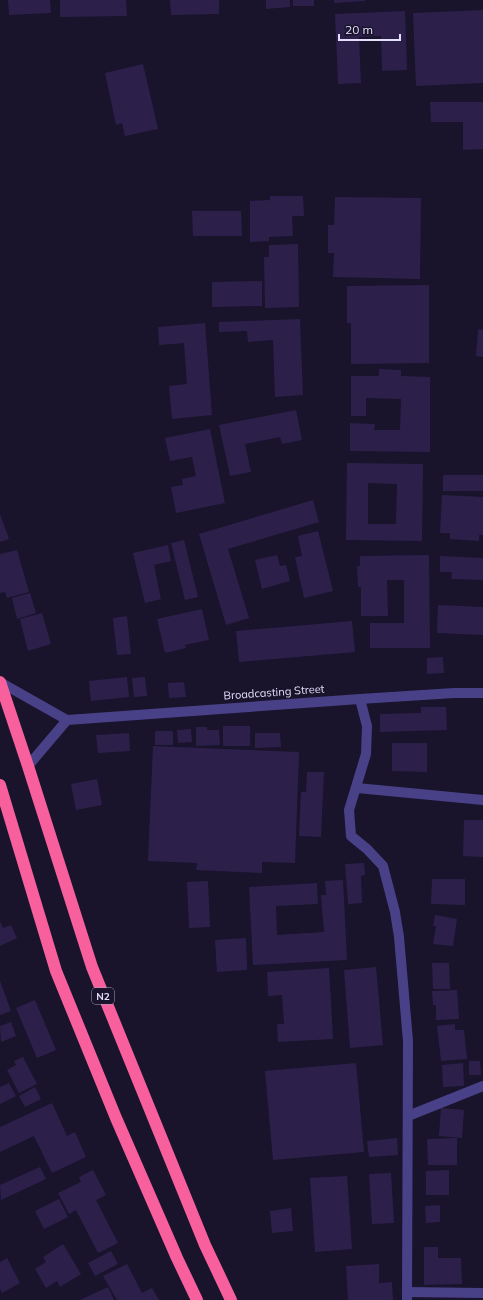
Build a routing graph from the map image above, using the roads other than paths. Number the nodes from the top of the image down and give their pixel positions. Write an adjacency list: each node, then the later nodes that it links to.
1 (0, 682): 4 (street); 5 (highway, N2)
2 (483, 693): 3 (street, Broadcasting Street)
3 (360, 698): 4 (street, Broadcasting Street); 7 (street)
4 (67, 720): 5 (street)
5 (28, 766): 14 (highway, N2)
6 (0, 785): 13 (highway)
7 (356, 788): 8 (street); 10 (street)
8 (483, 800)
9 (483, 1086): 10 (street)
10 (408, 1116): 12 (street)
11 (483, 1293): 12 (street)
12 (407, 1296)
13 (197, 1300)
14 (231, 1300)

